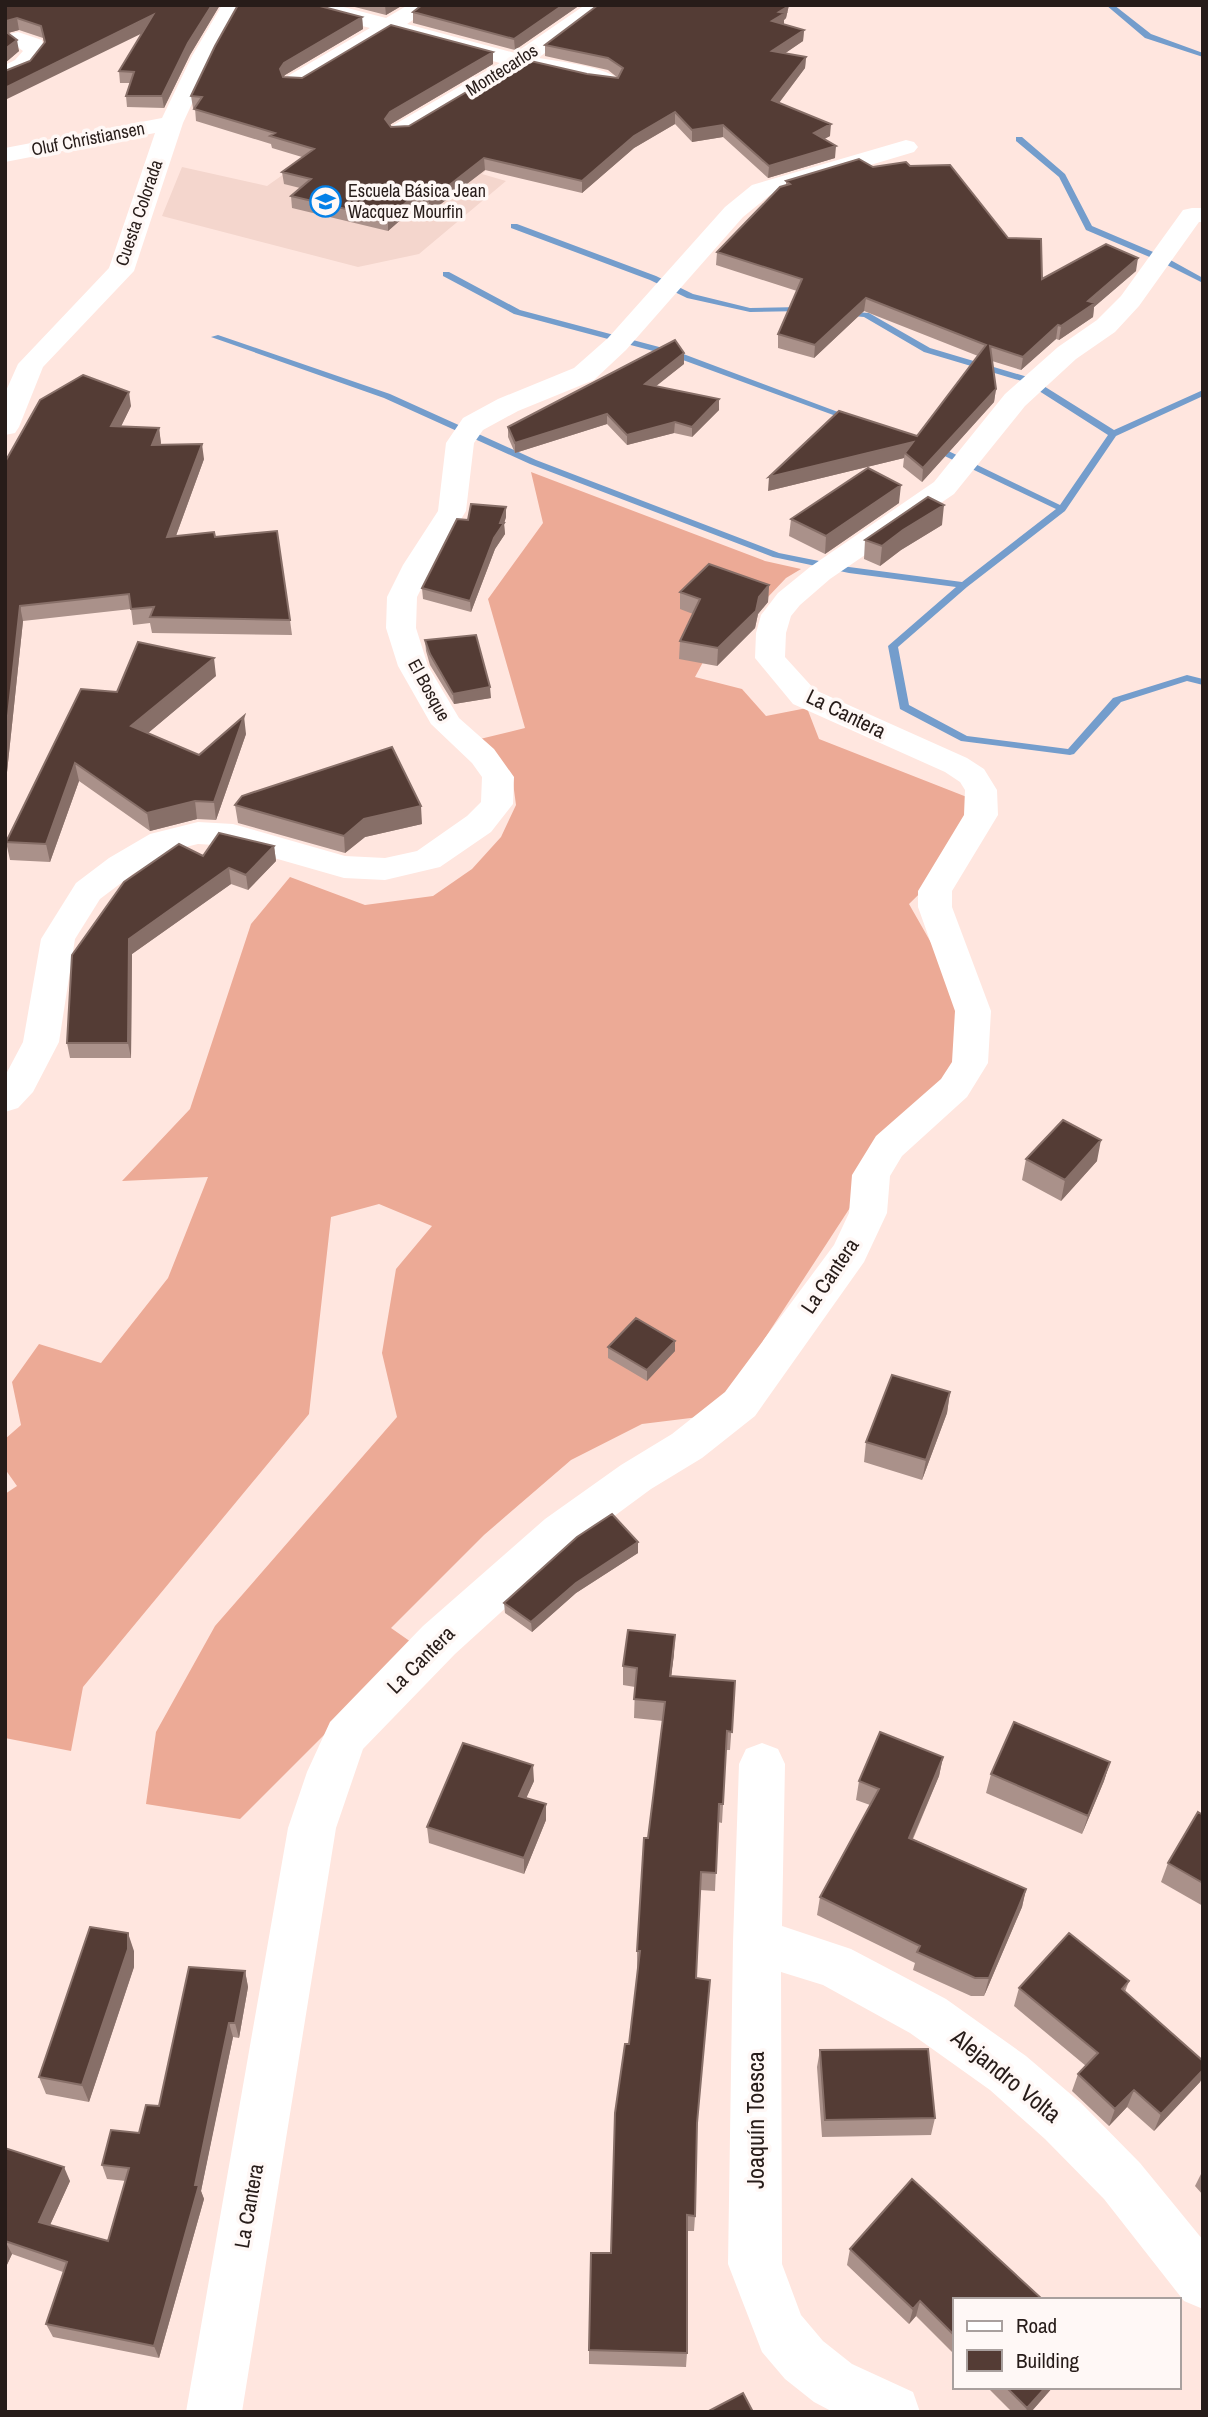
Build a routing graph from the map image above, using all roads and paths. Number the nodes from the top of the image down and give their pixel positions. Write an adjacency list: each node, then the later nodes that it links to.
1 (233, 5): 11 (street, Cuesta Colorada)
2 (310, 5): 5 (street)
3 (424, 5): 5 (street)
4 (600, 5): 7 (street, Montecarlos)
5 (388, 28): 7 (street); 9 (street)
6 (18, 39): 8 (street)
7 (519, 61): 10 (street); 12 (street, Montecarlos)
8 (5, 74)
9 (294, 82)
10 (610, 82)
11 (171, 123): 14 (street, Oluf Christiansen); 16 (street, Cuesta Colorada)
12 (400, 131)
13 (906, 147): 18 (street, El Bosque)
14 (5, 155)
15 (1203, 215): 22 (street, La Cantera)
16 (10, 400): 17 (street, Cuesta Colorada)
17 (5, 427)
18 (5, 1099)
19 (762, 1764): 20 (street, Joaquín Toesca)
20 (757, 1942): 21 (street, Alejandro Volta); 23 (street, Joaquín Toesca)
21 (1203, 2282)
22 (214, 2412)
23 (893, 2412)

